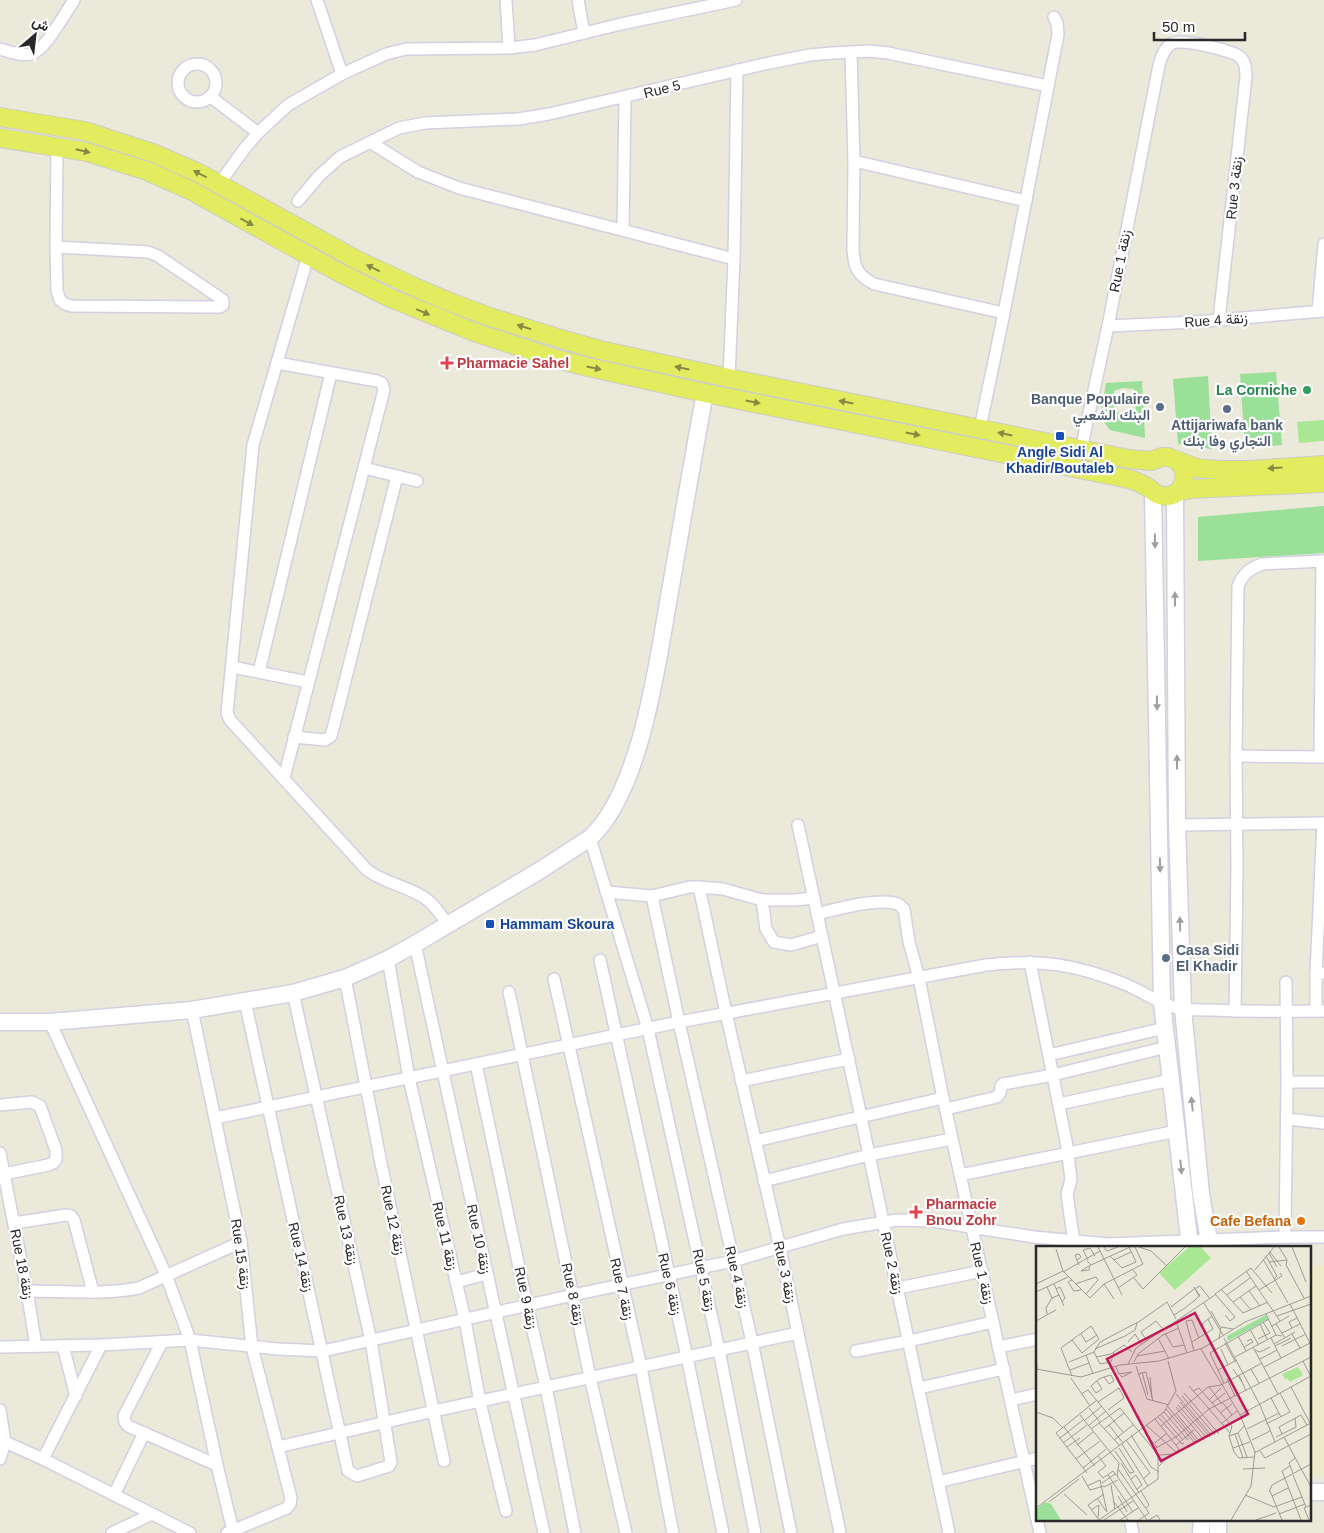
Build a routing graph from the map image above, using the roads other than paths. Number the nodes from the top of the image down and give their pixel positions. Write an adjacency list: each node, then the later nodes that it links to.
1 (74, 0): 9 (street)
2 (318, 0): 13 (street)
3 (506, 0): 8 (street)
4 (578, 0): 7 (street)
5 (736, 0): 7 (street)
6 (1054, 17): 14 (street)
7 (584, 33): 8 (street)
8 (508, 48): 13 (street)
9 (0, 49)
10 (851, 52): 11 (street, Rue 5); 14 (street, Rue 5); 22 (street)
11 (737, 70): 16 (street, Rue 5); 30 (street)
12 (1157, 73): 33 (street, Rue 3 زنقة); 34 (street, Rue 1 زنقة)
13 (342, 74): 18 (street)
14 (1048, 86): 25 (street)
15 (211, 97): 18 (street)
16 (624, 98): 20 (street, Rue 5); 26 (street)
17 (0, 117): 23 (main road, one-way to 17)
18 (258, 133): 23 (street)
19 (0, 138): 21 (main road)
20 (370, 142): 24 (street, Rue 5); 26 (street)
21 (57, 146): 28 (street); 29 (main road, one-way to 29)
22 (854, 161): 25 (street); 32 (street)
23 (219, 184): 37 (main road, one-way to 23)
24 (298, 201)
25 (1026, 201): 32 (street)
26 (623, 230): 30 (street)
27 (1324, 244): 31 (street)
28 (56, 247): 28 (street)
29 (308, 256): 35 (street); 38 (main road, one-way to 38)
30 (734, 259): 37 (street)
31 (1321, 311): 33 (street, Rue 4 زنقة)
32 (1004, 313): 39 (street)
33 (1219, 319): 34 (street, Rue 4 زنقة)
34 (1108, 326): 40 (street, Rue 1 زنقة)
35 (277, 363): 36 (street); 53 (street)
36 (330, 373): 44 (street); 54 (street)
37 (729, 378): 39 (main road, one-way to 37)
38 (706, 393): 48 (main road, one-way to 48); 64 (main road)
39 (980, 428): 40 (main road, one-way to 39)
40 (1082, 450): 41 (main road)
41 (1156, 459): 42 (main road); 48 (main road)
42 (1179, 462): 43 (main road, one-way to 42); 49 (main road)
43 (1324, 465)
44 (364, 468): 45 (street); 55 (street)
45 (397, 476): 46 (street); 56 (street)
46 (418, 481)
47 (1324, 483): 49 (main road)
48 (1152, 491): 49 (main road); 87 (main road, one-way to 87)
49 (1177, 493): 62 (main road, one-way to 49)
50 (1323, 561): 51 (street); 57 (street)
51 (1323, 591): 52 (street)
52 (1323, 656): 58 (street)
53 (232, 667): 54 (street); 59 (street)
54 (259, 672): 55 (street)
55 (308, 682): 56 (street)
56 (294, 736): 59 (street)
57 (1236, 756): 58 (street); 60 (street)
58 (1322, 757)
59 (284, 778): 72 (street)
60 (1238, 823): 61 (street); 62 (street); 90 (street)
61 (1323, 823): 70 (street)
62 (1177, 825): 88 (main road, one-way to 62)
63 (798, 826): 68 (street, Rue 2 زنقة)
64 (590, 838): 66 (street, Rue 5 زنقة); 72 (main road)
65 (700, 887): 67 (street); 69 (street); 93 (street, Rue 3 زنقة)
66 (606, 892): 67 (street); 97 (street, Rue 5 زنقة)
67 (652, 896): 96 (street, Rue 4 زنقة)
68 (814, 898): 69 (street); 71 (street, Rue 2 زنقة)
69 (762, 900): 73 (street)
70 (1321, 908): 78 (street)
71 (817, 914): 73 (street, Rue 2 زنقة); 80 (street, Rue 1 زنقة)
72 (448, 925): 74 (main road)
73 (822, 936): 85 (street, Rue 2 زنقة)
74 (416, 944): 75 (main road); 106 (street, Rue 10 زنقة)
75 (388, 959): 79 (main road); 108 (street, Rue 11 زنقة)
76 (600, 960): 99 (street, Rue 6 زنقة)
77 (1030, 962): 80 (street); 87 (street); 103 (street)
78 (1320, 973): 92 (street)
79 (345, 978): 84 (main road); 113 (street, Rue 12 زنقة)
80 (919, 978): 85 (street); 115 (street, Rue 1 زنقة)
81 (554, 979): 100 (street, Rue 7 زنقة)
82 (1286, 982): 91 (street)
83 (509, 992): 102 (street, Rue 8 زنقة)
84 (293, 993): 86 (main road); 114 (street, Rue 13 زنقة)
85 (835, 994): 93 (street); 104 (street, Rue 2 زنقة)
86 (245, 1001): 89 (main road); 118 (street, Rue 14 زنقة)
87 (1162, 1003): 88 (street); 98 (main road)
88 (1183, 1008): 90 (street); 139 (main road, one-way to 88)
89 (192, 1010): 95 (main road); 120 (street, Rue 15 زنقة)
90 (1235, 1011): 91 (street)
91 (1287, 1011): 92 (street); 111 (street)
92 (1320, 1011)
93 (726, 1013): 96 (street); 110 (street, Rue 3 زنقة)
94 (0, 1022): 95 (main road)
95 (50, 1022): 146 (street)
96 (679, 1022): 97 (street); 143 (street, Rue 4 زنقة)
97 (648, 1028): 99 (street); 144 (street, Rue 5 زنقة)
98 (1165, 1028): 101 (main road); 103 (street)
99 (616, 1035): 100 (street); 148 (street, Rue 6 زنقة)
100 (567, 1045): 102 (street); 150 (street, Rue 7 زنقة)
101 (1167, 1047): 107 (street); 109 (main road)
102 (523, 1055): 105 (street); 154 (street, Rue 8 زنقة)
103 (1049, 1055): 107 (street)
104 (849, 1059): 110 (street); 119 (street, Rue 2 زنقة)
105 (476, 1064): 106 (street); 155 (street, Rue 9 زنقة)
106 (443, 1071): 108 (street); 147 (street, Rue 10 زنقة)
107 (1053, 1074): 115 (street); 116 (street)
108 (409, 1078): 113 (street); 149 (street, Rue 11 زنقة)
109 (1171, 1080): 116 (street); 123 (main road)
110 (741, 1081): 125 (street, Rue 3 زنقة)
111 (1287, 1082): 112 (street); 121 (street)
112 (1324, 1082)
113 (366, 1086): 114 (street); 159 (street, Rue 12 زنقة)
114 (317, 1097): 118 (street); 163 (street, Rue 13 زنقة)
115 (944, 1104): 119 (street); 124 (street, Rue 1 زنقة)
116 (1059, 1104): 127 (street)
117 (0, 1105): 129 (street)
118 (268, 1107): 120 (street); 174 (street, Rue 14 زنقة)
119 (861, 1116): 125 (street); 128 (street, Rue 2 زنقة)
120 (215, 1118): 137 (street, Rue 15 زنقة)
121 (1287, 1119): 122 (street); 135 (street)
122 (1324, 1123)
123 (1177, 1131): 127 (street); 140 (main road, one-way to 140)
124 (952, 1139): 128 (street); 130 (street, Rue 1 زنقة)
125 (755, 1141): 131 (street, Rue 3 زنقة)
126 (0, 1153): 129 (street, Rue 18 زنقة)
127 (1068, 1153): 130 (street); 138 (street)
128 (870, 1155): 131 (street); 132 (street, Rue 2 زنقة)
129 (4, 1174): 133 (street, Rue 18 زنقة)
130 (960, 1176): 134 (street, Rue 1 زنقة)
131 (764, 1181): 142 (street, Rue 3 زنقة)
132 (883, 1222): 134 (street); 142 (street); 151 (street, Rue 2 زنقة)
133 (14, 1223): 152 (street, Rue 18 زنقة); 153 (street)
134 (972, 1227): 138 (street); 145 (street, Rue 1 زنقة)
135 (1285, 1237): 136 (street); 139 (street)
136 (1324, 1237)
137 (241, 1242): 146 (street); 171 (street, Rue 15 زنقة)
138 (1074, 1242): 141 (street)
139 (1209, 1243): 140 (street)
140 (1190, 1244): 141 (street)
141 (1091, 1245)
142 (780, 1248): 143 (street); 160 (street, Rue 3 زنقة)
143 (733, 1261): 144 (street); 166 (street, Rue 4 زنقة)
144 (701, 1267): 148 (street); 173 (street, Rue 5 زنقة)
145 (982, 1271): 151 (street); 158 (street, Rue 1 زنقة)
146 (166, 1274): 153 (street); 162 (street)
147 (487, 1274): 149 (street); 156 (street, Rue 10 زنقة)
148 (668, 1274): 150 (street); 176 (street, Rue 6 زنقة)
149 (456, 1282): 157 (street, Rue 11 زنقة)
150 (621, 1284): 154 (street); 177 (street, Rue 7 زنقة)
151 (898, 1288): 164 (street, Rue 2 زنقة)
152 (27, 1290): 153 (street); 168 (street, Rue 18 زنقة)
153 (93, 1292)
154 (573, 1295): 155 (street); 179 (street, Rue 8 زنقة)
155 (527, 1305): 156 (street); 180 (street, Rue 9 زنقة)
156 (495, 1313): 157 (street); 183 (street, Rue 10 زنقة)
157 (465, 1320): 159 (street); 186 (street, Rue 11 زنقة)
158 (993, 1322): 164 (street); 172 (street, Rue 1 زنقة)
159 (417, 1331): 163 (street); 188 (street, Rue 12 زنقة)
160 (798, 1333): 166 (street); 221 (street, Rue 3 زنقة)
161 (1036, 1338): 172 (street)
162 (190, 1340): 165 (street); 171 (street); 200 (street)
163 (371, 1341): 174 (street); 189 (street, Rue 13 زنقة)
164 (909, 1341): 175 (street); 181 (street, Rue 2 زنقة)
165 (162, 1342): 167 (street); 192 (street)
166 (752, 1342): 173 (street); 220 (street, Rue 4 زنقة)
167 (101, 1345): 169 (street); 184 (street)
168 (36, 1346): 169 (street); 170 (street)
169 (63, 1346): 184 (street)
170 (0, 1347)
171 (252, 1347): 174 (street); 194 (street, Rue 15 زنقة)
172 (998, 1347): 178 (street, Rue 1 زنقة)
173 (719, 1350): 176 (street); 219 (street, Rue 5 زنقة)
174 (323, 1351): 191 (street, Rue 14 زنقة)
175 (856, 1351)
176 (687, 1357): 177 (street); 218 (street, Rue 6 زنقة)
177 (641, 1367): 179 (street); 217 (street, Rue 7 زنقة)
178 (1004, 1369): 181 (street); 185 (street, Rue 1 زنقة)
179 (590, 1377): 180 (street); 216 (street, Rue 8 زنقة)
180 (546, 1387): 183 (street); 215 (street, Rue 9 زنقة)
181 (919, 1388): 202 (street, Rue 2 زنقة)
182 (1036, 1394): 185 (street)
183 (513, 1395): 186 (street); 214 (street, Rue 10 زنقة)
184 (76, 1396): 197 (street)
185 (1011, 1400): 199 (street, Rue 1 زنقة)
186 (480, 1402): 188 (street); 204 (street, Rue 11 زنقة)
187 (0, 1410): 190 (street)
188 (434, 1411): 189 (street); 198 (street, Rue 12 زنقة)
189 (385, 1422): 191 (street); 201 (street, Rue 13 زنقة)
190 (2, 1427): 193 (street)
191 (340, 1432): 194 (street); 201 (street, Rue 14 زنقة)
192 (144, 1433): 200 (street); 203 (street)
193 (4, 1442): 196 (street); 197 (street)
194 (278, 1447): 211 (street, Rue 15 زنقة)
195 (1036, 1458): 199 (street)
196 (0, 1459)
197 (43, 1459): 203 (street)
198 (444, 1461)
199 (1025, 1461): 202 (street); 206 (street, Rue 1 زنقة)
200 (216, 1465): 211 (street)
201 (389, 1466)
202 (938, 1482): 222 (street, Rue 2 زنقة)
203 (114, 1496): 205 (street)
204 (506, 1511)
205 (152, 1514): 212 (street); 213 (street)
206 (1036, 1514)
207 (1037, 1520): 223 (street, Rue 1 زنقة)
208 (1130, 1520): 224 (street)
209 (1202, 1520): 225 (main road)
210 (1218, 1520): 226 (main road)
211 (230, 1532)
212 (112, 1533)
213 (190, 1533)
214 (544, 1533)
215 (575, 1533)
216 (626, 1533)
217 (674, 1533)
218 (723, 1533)
219 (755, 1533)
220 (791, 1533)
221 (840, 1533)
222 (949, 1533)
223 (1040, 1533)
224 (1133, 1533)
225 (1201, 1533)
226 (1218, 1533)

